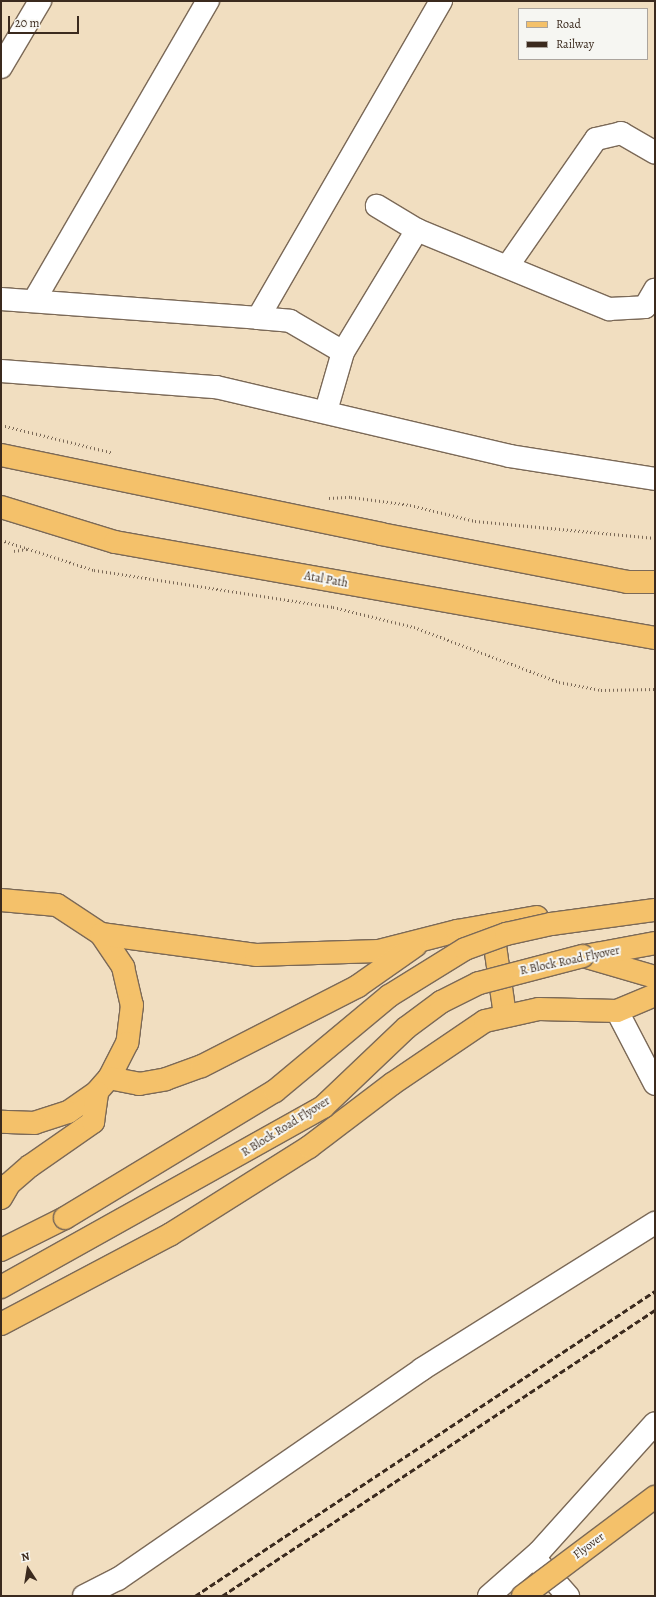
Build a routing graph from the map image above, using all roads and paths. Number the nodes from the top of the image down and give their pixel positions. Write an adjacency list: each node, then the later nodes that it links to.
1 (40, 1): 4 (street)
2 (208, 1): 11 (street)
3 (441, 1): 12 (street)
4 (1, 67)
5 (655, 153): 8 (street)
6 (377, 206): 7 (street)
7 (417, 230): 8 (street); 13 (street)
8 (509, 264): 9 (street)
9 (655, 290)
10 (1, 299): 11 (street)
11 (35, 299): 12 (street)
12 (258, 318): 13 (street)
13 (343, 352): 15 (street)
14 (1, 371): 15 (street)
15 (326, 411): 19 (street)
16 (1, 425): 17 (path)
17 (118, 454)
18 (1, 455): 26 (main road)
19 (655, 479)
20 (323, 498): 22 (path)
21 (1, 507): 27 (main road, Atal Path)
22 (655, 538)
23 (1, 540): 24 (path)
24 (30, 549): 25 (path); 28 (path)
25 (14, 551)
26 (655, 582)
27 (655, 638)
28 (655, 689)
29 (1, 900): 33 (main road)
30 (655, 900): 32 (main road)
31 (655, 910): 46 (main road, bridge)
32 (492, 925): 34 (main road); 40 (main road)
33 (101, 934): 34 (main road); 42 (main road)
34 (423, 940): 42 (main road)
35 (655, 943): 36 (main road, R Block Road Flyover)
36 (583, 956): 37 (main road); 47 (main road, R Block Road Flyover, bridge)
37 (655, 977)
38 (655, 995): 39 (main road)
39 (617, 1011): 40 (main road); 41 (street)
40 (505, 1015): 48 (main road)
41 (655, 1084)
42 (103, 1085): 43 (main road); 44 (main road)
43 (1, 1122)
44 (1, 1198)
45 (655, 1223): 52 (street)
46 (3, 1244)
47 (1, 1287)
48 (1, 1324)
49 (655, 1423): 51 (street)
50 (655, 1497): 54 (main road, Flyover, bridge)
51 (533, 1558): 53 (street); 55 (street)
52 (84, 1596)
53 (489, 1596)
54 (523, 1596)
55 (568, 1596)

